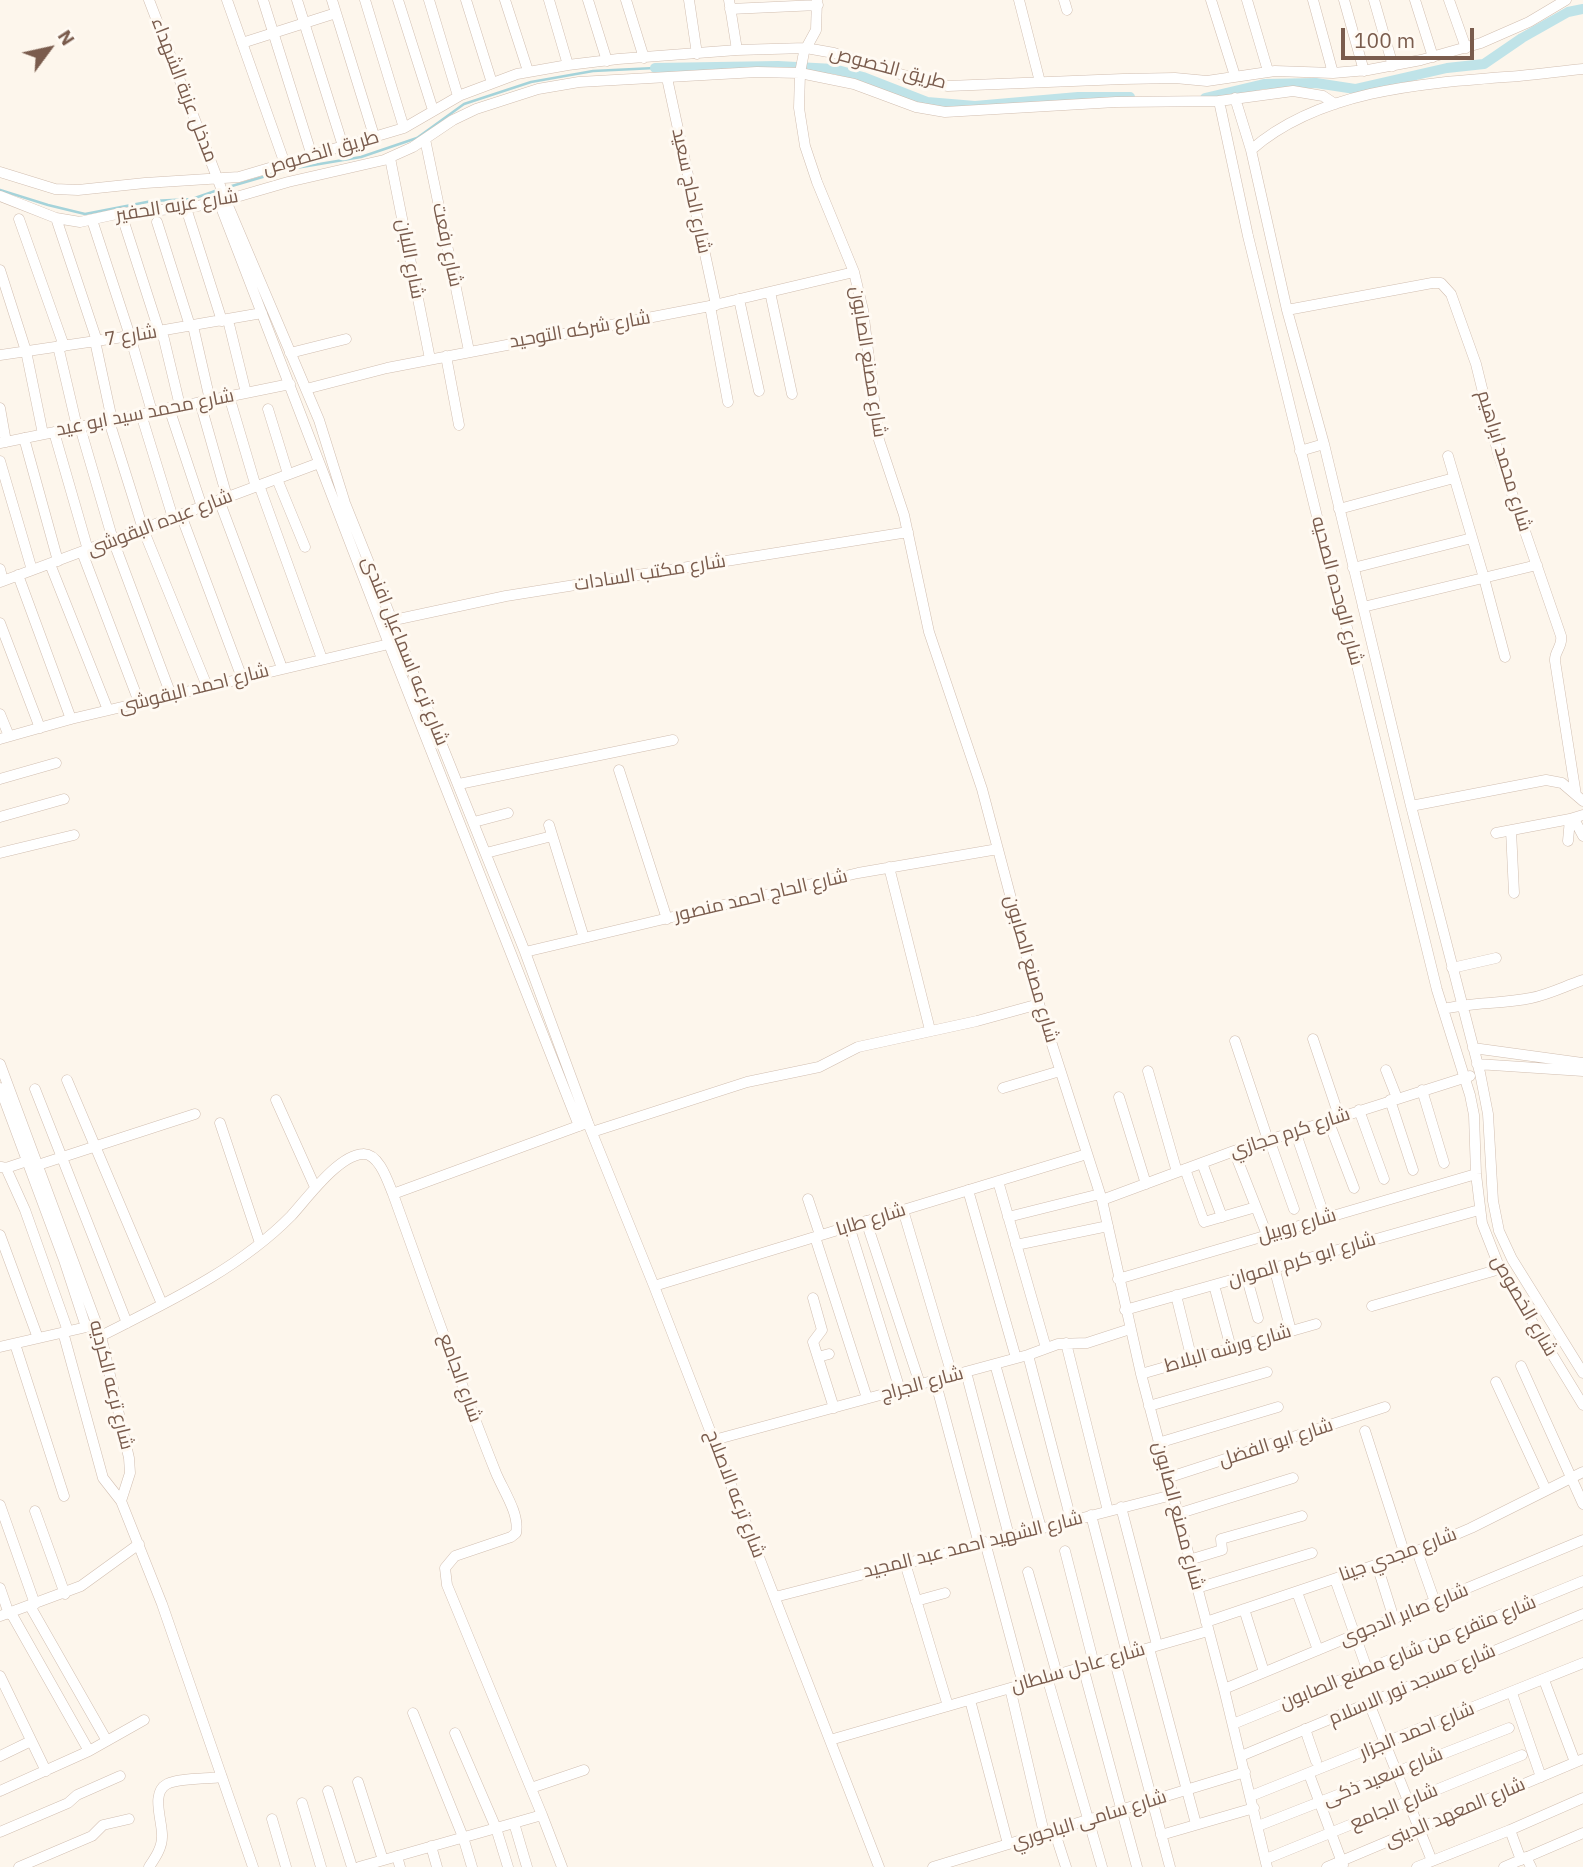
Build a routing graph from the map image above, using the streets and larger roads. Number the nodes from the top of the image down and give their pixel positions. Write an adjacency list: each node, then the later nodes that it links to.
1 (149, 0): 63 (street, مدخل عزبة الشهداء)
2 (226, 0): 29 (street)
3 (262, 0): 28 (street)
4 (297, 0): 27 (street)
5 (332, 0): 26 (street)
6 (365, 0): 54 (street)
7 (398, 0): 53 (street)
8 (429, 0): 49 (street)
9 (466, 0): 48 (street)
10 (505, 0): 40 (street)
11 (549, 0): 37 (street)
12 (588, 0): 36 (street)
13 (626, 0): 35 (street)
14 (689, 0): 33 (street)
15 (1018, 0): 47 (street)
16 (1211, 0): 45 (street)
17 (1247, 0): 42 (street)
18 (1313, 0): 44 (street)
19 (1343, 0): 43 (street)
20 (1374, 0): 38 (street)
21 (1415, 0): 34 (street)
22 (1449, 0): 30 (street)
23 (1566, 0): 30 (street, طريق الخصوص)
24 (818, 2): 25 (street); 32 (street, شارع مصنع الصابون)
25 (729, 5): 31 (street)
26 (337, 13): 27 (street); 55 (street)
27 (304, 23): 28 (street); 57 (street)
28 (275, 33): 29 (street); 59 (street)
29 (242, 43): 61 (street)
30 (1466, 48): 34 (street, طريق الخصوص)
31 (737, 50): 32 (street, طريق الخصوص); 33 (street, طريق الخصوص)
32 (805, 50): 41 (street, شارع مصنع الصابون); 47 (street, طريق الخصوص)
33 (698, 54): 35 (street, طريق الخصوص)
34 (1433, 57): 38 (street, طريق الخصوص)
35 (644, 58): 36 (street, طريق الخصوص)
36 (607, 61): 37 (street, طريق الخصوص)
37 (568, 65): 40 (street, طريق الخصوص)
38 (1393, 66): 43 (street, طريق الخصوص)
39 (1583, 69): 52 (street)
40 (528, 71): 48 (street, طريق الخصوص)
41 (800, 71): 46 (street, شارع عزبه الحفير); 51 (street, شارع عزبه الحفير); 73 (street, شارع مصنع الصابون)
42 (1268, 71): 44 (street, طريق الخصوص); 45 (street, طريق الخصوص)
43 (1364, 71): 44 (street, طريق الخصوص)
44 (1333, 73)
45 (1235, 76): 47 (street, طريق الخصوص)
46 (667, 78): 56 (street, شارع عزبه الحفير); 76 (street, شارع الحاج سعيد)
47 (1040, 82)
48 (492, 83): 49 (street, طريق الخصوص)
49 (458, 96): 53 (street, طريق الخصوص)
50 (1235, 98): 51 (street, شارع عزبه الحفير); 52 (street, شارع عزبه الحفير); 58 (street, شارع الوحده الصحيه)
51 (1219, 101): 112 (street, شارع الوحده الصحيه)
52 (1335, 104): 58 (street)
53 (433, 110): 54 (street, طريق الخصوص)
54 (404, 128): 55 (street, طريق الخصوص)
55 (375, 139): 57 (street, طريق الخصوص)
56 (425, 139): 60 (street, شارع عزبه الحفير); 87 (street, شارع رفعت)
57 (343, 146): 59 (street, طريق الخصوص)
58 (1251, 150): 77 (street, شارع الوحده الصحيه)
59 (312, 156): 61 (street, طريق الخصوص)
60 (390, 158): 65 (street, شارع عزبه الحفير); 91 (street, شارع اللبان)
61 (285, 164): 63 (street, طريق الخصوص)
62 (0, 172): 63 (street, شارع عزبه الحفير)
63 (218, 179): 65 (street, شارع ترعه اسماعيل افندى)
64 (0, 196): 68 (street, شارع عزبه الحفير)
65 (223, 201): 66 (street, شارع عزبه الحفير); 78 (street, شارع ترعه اسماعيل افندى); 88 (street, شارع ترعه اسماعيل افندى)
66 (186, 208): 67 (street, شارع عزبه الحفير); 79 (street)
67 (121, 213): 70 (street, شارع عزبه الحفير); 81 (street)
68 (56, 218): 70 (street, شارع عزبه الحفير); 84 (street)
69 (19, 219): 85 (street)
70 (92, 220): 82 (street)
71 (158, 222): 80 (street)
72 (0, 270): 86 (street)
73 (854, 272): 74 (street, شارع شركه التوحيد); 125 (street, شارع مصنع الصابون)
74 (770, 292): 75 (street, شارع شركه التوحيد); 96 (street)
75 (738, 299): 76 (street, شارع شركه التوحيد); 94 (street)
76 (713, 305): 87 (street, شارع شركه التوحيد); 99 (street, شارع الحاج سعيد)
77 (1287, 310): 111 (street, شارع الوحده الصحيه); 131 (street, شارع محمد ابراهيم)
78 (262, 313): 79 (street, شارع 7); 92 (street, شارع ترعه اسماعيل افندى)
79 (225, 320): 80 (street, شارع 7); 95 (street)
80 (191, 326): 81 (street, شارع 7); 98 (street)
81 (160, 331): 82 (street, شارع 7); 100 (street)
82 (130, 336): 84 (street, شارع 7); 103 (street)
83 (346, 339): 88 (street)
84 (96, 341): 85 (street, شارع 7); 104 (street)
85 (61, 346): 86 (street, شارع 7); 106 (street)
86 (26, 351): 89 (street, شارع 7); 108 (street)
87 (469, 351): 90 (street, شارع شركه التوحيد)
88 (290, 353): 93 (street, شارع ترعه اسماعيل افندى)
89 (0, 355)
90 (446, 356): 91 (street, شارع شركه التوحيد); 105 (street)
91 (430, 359): 93 (street, شارع شركه التوحيد)
92 (290, 384): 95 (street, شارع محمد سيد ابو عيد); 115 (street, شارع ترعه اسماعيل افندى)
93 (306, 389): 139 (street, شارع ترعه اسماعيل افندى)
94 (759, 391)
95 (246, 393): 97 (street, شارع محمد سيد ابو عيد)
96 (792, 394)
97 (229, 397): 98 (street, شارع محمد سيد ابو عيد); 119 (street)
98 (205, 401): 100 (street, شارع محمد سيد ابو عيد); 120 (street)
99 (729, 401)
100 (175, 407): 103 (street, شارع محمد سيد ابو عيد); 121 (street)
101 (0, 408): 110 (street)
102 (268, 409): 116 (street)
103 (146, 413): 104 (street, شارع محمد سيد ابو عيد); 123 (street)
104 (111, 420): 106 (street, شارع محمد سيد ابو عيد); 124 (street)
105 (459, 425)
106 (79, 427): 107 (street, شارع محمد سيد ابو عيد); 127 (street)
107 (54, 432): 108 (street, شارع محمد سيد ابو عيد); 129 (street)
108 (43, 434): 109 (street, شارع محمد سيد ابو عيد)
109 (24, 438): 110 (street, شارع محمد سيد ابو عيد); 130 (street)
110 (3, 442)
111 (1324, 444): 112 (street); 122 (street, شارع الوحده الصحيه)
112 (1300, 451): 143 (street, شارع الوحده الصحيه)
113 (1448, 456): 117 (street)
114 (0, 461): 134 (street)
115 (319, 463): 116 (street, شارع عبده البقوشى); 141 (street, شارع ترعه اسماعيل افندى)
116 (288, 474): 118 (street, شارع عبده البقوشى)
117 (1454, 478): 122 (street); 126 (street)
118 (277, 479): 119 (street, شارع عبده البقوشى); 128 (street)
119 (258, 486): 120 (street, شارع عبده البقوشى); 145 (street)
120 (223, 499): 121 (street, شارع عبده البقوشى); 146 (street)
121 (202, 507): 123 (street, شارع عبده البقوشى)
122 (1339, 509): 132 (street, شارع الوحده الصحيه)
123 (177, 516): 124 (street, شارع عبده البقوشى); 147 (street)
124 (144, 529): 127 (street, شارع عبده البقوشى); 148 (street)
125 (908, 531): 139 (street, شارع مكتب السادات); 177 (street, شارع مصنع الصابون)
126 (1472, 538): 132 (street); 136 (street)
127 (113, 540): 129 (street, شارع عبده البقوشى); 151 (street)
128 (305, 547)
129 (85, 551): 130 (street, شارع عبده البقوشى); 152 (street)
130 (54, 563): 134 (street, شارع عبده البقوشى); 153 (street)
131 (1537, 565): 136 (street); 163 (street, شارع محمد ابراهيم)
132 (1353, 568): 138 (street, شارع الوحده الصحيه)
133 (0, 569): 137 (street)
134 (32, 570): 135 (street, شارع عبده البقوشى)
135 (18, 575): 137 (street, شارع عبده البقوشى); 155 (street)
136 (1484, 578): 138 (street); 144 (street)
137 (2, 581)
138 (1363, 607): 142 (street, شارع الوحده الصحيه)
139 (394, 620): 149 (street, شارع ترعه اسماعيل افندى)
140 (0, 623): 156 (street)
141 (389, 643): 145 (street, شارع احمد البقوشى); 150 (street, شارع ترعه اسماعيل افندى)
142 (1372, 644): 143 (street); 165 (street, شارع الوحده الصحيه)
143 (1353, 649): 190 (street, شارع الوحده الصحيه)
144 (1504, 657)
145 (322, 659): 146 (street, شارع احمد البقوشى)
146 (282, 668): 147 (street, شارع احمد البقوشى)
147 (242, 678): 148 (street, شارع احمد البقوشى)
148 (207, 686): 151 (street, شارع احمد البقوشى)
149 (419, 687): 150 (street); 162 (street, شارع ترعه اسماعيل افندى)
150 (408, 690): 216 (street, شارع ترعه اسماعيل افندى)
151 (171, 695): 152 (street, شارع احمد البقوشى)
152 (139, 702): 153 (street, شارع احمد البقوشى)
153 (108, 710): 155 (street, شارع احمد البقوشى)
154 (0, 714): 157 (street)
155 (71, 719): 156 (street, شارع احمد البقوشى)
156 (40, 728): 157 (street, شارع احمد البقوشى)
157 (4, 737)
158 (673, 740): 162 (street)
159 (56, 763): 161 (street)
160 (619, 770): 182 (street)
161 (0, 779)
162 (459, 784): 169 (street, شارع ترعه اسماعيل افندى)
163 (1579, 798): 165 (street)
164 (64, 799): 167 (street)
165 (1411, 806): 186 (street, شارع الوحده الصحيه)
166 (508, 813): 169 (street)
167 (0, 817)
168 (1576, 818): 171 (street); 175 (street); 176 (street)
169 (474, 822): 179 (street, شارع ترعه اسماعيل افندى)
170 (549, 825): 174 (street)
171 (1511, 830): 172 (street); 181 (street)
172 (1496, 833)
173 (74, 835): 178 (street)
174 (552, 836): 179 (street); 183 (street)
175 (1583, 836)
176 (1569, 841)
177 (998, 849): 180 (street, شارع الحاج احمد منصور); 188 (street, شارع مصنع الصابون)
178 (0, 853)
179 (486, 853): 184 (street, شارع ترعه اسماعيل افندى)
180 (889, 867): 182 (street, شارع الحاج احمد منصور); 191 (street)
181 (1514, 893)
182 (667, 919): 183 (street, شارع الحاج احمد منصور)
183 (584, 939): 184 (street, شارع الحاج احمد منصور)
184 (525, 952): 216 (street, شارع ترعه اسماعيل افندى)
185 (1496, 958): 186 (street)
186 (1452, 968): 189 (street, شارع الوحده الصحيه)
187 (1583, 980): 189 (street)
188 (1039, 1004): 191 (street); 199 (street, شارع مصنع الصابون)
189 (1461, 1005): 190 (street); 194 (street, شارع الوحده الصحيه)
190 (1443, 1009): 202 (street, شارع الوحده الصحيه)
191 (930, 1030): 216 (street)
192 (1313, 1039): 213 (street)
193 (1235, 1041): 218 (street)
194 (1473, 1048): 195 (street); 197 (street, شارع الوحده الصحيه)
195 (1583, 1063)
196 (0, 1064): 205 (street, شارع ترعه الكرديه)
197 (1478, 1068): 200 (street, شارع كرم حجازي); 202 (street, شارع كرم حجازي); 289 (street, شارع الخصوص)
198 (1386, 1070): 209 (street)
199 (1060, 1071): 204 (street); 221 (street, شارع مصنع الصابون)
200 (1583, 1071)
201 (1148, 1072): 227 (street)
202 (1465, 1077): 207 (street, شارع كرم حجازي); 229 (street, شارع الخصوص)
203 (67, 1080): 219 (street)
204 (1003, 1088)
205 (2, 1089): 223 (street, شارع ترعه الكرديه)
206 (35, 1089): 222 (street)
207 (1422, 1090): 209 (street, شارع كرم حجازي); 225 (street)
208 (1119, 1097): 232 (street)
209 (1394, 1099): 211 (street, شارع كرم حجازي); 228 (street)
210 (276, 1100): 233 (street)
211 (1359, 1110): 213 (street, شارع كرم حجازي); 230 (street)
212 (195, 1114): 219 (street)
213 (1339, 1116): 214 (street, شارع كرم حجازي)
214 (1328, 1120): 217 (street, شارع كرم حجازي); 234 (street)
215 (220, 1123): 252 (street)
216 (586, 1127): 236 (street); 259 (street, شارع ترعه الاصلاح)
217 (1295, 1131): 218 (street, شارع كرم حجازي); 245 (street)
218 (1268, 1140): 220 (street, شارع كرم حجازي); 240 (street)
219 (96, 1146): 222 (street); 262 (street)
220 (1234, 1151): 224 (street, شارع كرم حجازي); 239 (street)
221 (1087, 1154): 231 (street, شارع طابا); 237 (street, شارع مصنع الصابون)
222 (62, 1157): 223 (street); 266 (street)
223 (33, 1162): 226 (street); 267 (street, شارع ترعه الكرديه); 269 (street, شارع ترعه الكرديه)
224 (1202, 1163): 227 (street, شارع كرم حجازي); 244 (street)
225 (1444, 1163)
226 (3, 1168): 271 (street)
227 (1181, 1170): 232 (street, شارع كرم حجازي); 244 (street)
228 (1413, 1170)
229 (1476, 1174): 242 (street, شارع الخصوص); 245 (street, شارع روبيل)
230 (1384, 1179)
231 (998, 1181): 235 (street, شارع طابا); 243 (street)
232 (1146, 1184): 237 (street, شارع كرم حجازي)
233 (315, 1187): 236 (street, شارع الجامع); 252 (street, شارع الجامع)
234 (1354, 1188)
235 (968, 1190): 241 (street, شارع طابا); 283 (street)
236 (393, 1194): 396 (street, شارع الجامع)
237 (1101, 1197): 243 (street, شارع كرم حجازي); 248 (street, شارع مصنع الصابون)
238 (808, 1199): 250 (street)
239 (1256, 1207): 244 (street); 251 (street)
240 (1294, 1209)
241 (903, 1210): 246 (street, شارع طابا); 291 (street)
242 (1479, 1210): 254 (street, شارع ابو كرم الموان); 255 (street, شارع الخصوص)
243 (1008, 1217): 253 (street)
244 (1222, 1217)
245 (1325, 1219): 251 (street, شارع روبيل)
246 (866, 1221): 247 (street, شارع طابا); 294 (street)
247 (849, 1226): 250 (street, شارع طابا); 295 (street)
248 (1108, 1226): 253 (street); 257 (street, شارع مصنع الصابون)
249 (0, 1235): 274 (street)
250 (818, 1236): 259 (street, شارع طابا); 296 (street)
251 (1266, 1236): 257 (street, شارع روبيل)
252 (260, 1242): 262 (street, شارع الجامع)
253 (1016, 1245): 279 (street)
254 (1274, 1267): 256 (street, شارع ابو كرم الموان); 272 (street)
255 (1500, 1269): 263 (street); 297 (street, شارع الخصوص)
256 (1246, 1275): 258 (street, شارع ابو كرم الموان); 265 (street)
257 (1118, 1279): 264 (street, شارع مصنع الصابون)
258 (1214, 1284): 260 (street, شارع ابو كرم الموان); 278 (street)
259 (654, 1286): 303 (street, شارع ترعه الاصلاح)
260 (1176, 1295): 264 (street, شارع ابو كرم الموان); 284 (street)
261 (813, 1298): 282 (street)
262 (162, 1304): 266 (street, شارع الجامع)
263 (1372, 1306)
264 (1125, 1310): 270 (street, شارع مصنع الصابون)
265 (1258, 1318)
266 (127, 1322): 273 (street, شارع الجامع)
267 (97, 1324): 269 (street); 273 (street, شارع ترعه الكرديه)
268 (1316, 1324): 272 (street, شارع ورشه البلاط)
269 (86, 1327): 271 (street)
270 (1130, 1329): 275 (street, شارع الجراج); 290 (street, شارع مصنع الصابون)
271 (66, 1331): 274 (street); 312 (street)
272 (1292, 1331): 278 (street, شارع ورشه البلاط)
273 (101, 1336): 312 (street, شارع ترعه الكرديه)
274 (38, 1338): 276 (street)
275 (1066, 1343): 279 (street, شارع الجراج); 317 (street)
276 (15, 1344): 277 (street); 311 (street)
277 (0, 1347)
278 (1231, 1348): 284 (street, شارع ورشه البلاط)
279 (1046, 1349): 281 (street, شارع الجراج)
280 (829, 1354): 282 (street)
281 (1028, 1355): 283 (street, شارع الجراج); 321 (street)
282 (818, 1357): 301 (street)
283 (1016, 1358): 285 (street, شارع الجراج)
284 (1192, 1360): 290 (street, شارع ورشه البلاط)
285 (995, 1364): 287 (street, شارع الجراج); 322 (street)
286 (1521, 1366): 306 (street)
287 (966, 1372): 291 (street, شارع الجراج); 323 (street)
288 (1267, 1373): 298 (street)
289 (1583, 1373)
290 (1140, 1374): 298 (street, شارع مصنع الصابون)
291 (952, 1375): 292 (street, شارع الجراج)
292 (935, 1380): 294 (street, شارع الجراج); 325 (street)
293 (1496, 1382): 309 (street)
294 (920, 1384): 295 (street, شارع الجراج)
295 (900, 1390): 296 (street, شارع الجراج)
296 (867, 1398): 301 (street, شارع الجراج)
297 (1583, 1405)
298 (1149, 1406): 304 (street, شارع مصنع الصابون)
299 (1278, 1407): 304 (street)
300 (1385, 1407): 307 (street, شارع ابو الفضل)
301 (834, 1408): 303 (street, شارع الجراج)
302 (1365, 1431): 330 (street)
303 (714, 1440): 342 (street, شارع ترعه الاصلاح)
304 (1158, 1443): 307 (street, شارع مصنع الصابون)
305 (1583, 1472): 306 (street, شارع مجدي جينا)
306 (1573, 1477): 309 (street, شارع مجدي جينا); 313 (street)
307 (1167, 1478): 310 (street, شارع مصنع الصابون)
308 (1293, 1478): 318 (street)
309 (1546, 1490): 328 (street, شارع مجدي جينا)
310 (1172, 1494): 315 (street, شارع الشهيد احمد عبد المجيد); 318 (street, شارع مصنع الصابون)
311 (64, 1496)
312 (121, 1501): 326 (street)
313 (1583, 1504)
314 (0, 1505): 345 (street)
315 (1121, 1507): 317 (street, شارع الشهيد احمد عبد المجيد); 352 (street)
316 (35, 1511): 341 (street)
317 (1108, 1511): 319 (street, شارع الشهيد احمد عبد المجيد)
318 (1177, 1514): 331 (street, شارع مصنع الصابون)
319 (1091, 1515): 321 (street, شارع الشهيد احمد عبد المجيد); 354 (street)
320 (1302, 1516): 331 (street)
321 (1071, 1520): 322 (street, شارع الشهيد احمد عبد المجيد)
322 (1041, 1528): 323 (street, شارع الشهيد احمد عبد المجيد)
323 (1009, 1536): 325 (street, شارع الشهيد احمد عبد المجيد)
324 (1583, 1540): 344 (street, شارع صابر الدجوى)
325 (982, 1543): 332 (street, شارع الشهيد احمد عبد المجيد); 364 (street)
326 (138, 1544): 341 (street); 393 (street)
327 (1065, 1551): 356 (street)
328 (1417, 1551): 330 (street, شارع مجدي جينا); 344 (street)
329 (1311, 1553): 338 (street)
330 (1405, 1555): 333 (street, شارع مجدي جينا)
331 (1189, 1560): 338 (street, شارع مصنع الصابون)
332 (905, 1563): 342 (street, شارع الشهيد احمد عبد المجيد); 343 (street)
333 (1377, 1565): 335 (street, شارع مجدي جينا); 349 (street)
334 (1028, 1573): 362 (street)
335 (1335, 1579): 339 (street, شارع مجدي جينا); 351 (street)
336 (1583, 1581): 359 (street, شارع متفرع من شارع مصنع الصابون)
337 (0, 1588): 347 (street)
338 (1197, 1588): 350 (street, شارع مصنع الصابون)
339 (1297, 1592): 346 (street, شارع مجدي جينا); 353 (street)
340 (945, 1593): 343 (street)
341 (65, 1594): 345 (street)
342 (775, 1597): 377 (street, شارع ترعه الاصلاح)
343 (916, 1601): 370 (street)
344 (1435, 1602): 349 (street, شارع صابر الدجوى)
345 (33, 1605): 347 (street); 379 (street)
346 (1244, 1609): 350 (street, شارع مجدي جينا); 360 (street)
347 (7, 1614): 381 (street)
348 (1583, 1614): 369 (street, شارع مسجد نور الاسلام)
349 (1394, 1619): 351 (street, شارع صابر الدجوى)
350 (1207, 1626): 352 (street, شارع عادل سلطان); 366 (street, شارع مصنع الصابون)
351 (1354, 1635): 353 (street, شارع صابر الدجوى); 359 (street)
352 (1153, 1647): 354 (street, شارع عادل سلطان); 397 (street)
353 (1318, 1650): 360 (street, شارع صابر الدجوى)
354 (1127, 1654): 355 (street, شارع عادل سلطان)
355 (1114, 1658): 356 (street, شارع عادل سلطان); 402 (street)
356 (1094, 1664): 358 (street, شارع عادل سلطان)
357 (1582, 1666): 363 (street, شارع احمد الجزار)
358 (1083, 1667): 362 (street, شارع عادل سلطان); 407 (street)
359 (1367, 1669): 373 (street, شارع متفرع من شارع مصنع الصابون)
360 (1264, 1672): 366 (street, شارع صابر الدجوى)
361 (0, 1676): 378 (street)
362 (1052, 1676): 364 (street, شارع عادل سلطان); 411 (street)
363 (1544, 1680): 367 (street, شارع احمد الجزار); 386 (street)
364 (1023, 1684): 365 (street, شارع عادل سلطان)
365 (1010, 1688): 368 (street, شارع عادل سلطان); 419 (street)
366 (1224, 1689): 373 (street, شارع مصنع الصابون)
367 (1512, 1693): 380 (street, شارع احمد الجزار); 394 (street)
368 (970, 1700): 370 (street, شارع عادل سلطان); 424 (street)
369 (1369, 1703): 375 (street, شارع مسجد نور الاسلام); 380 (street)
370 (948, 1706): 377 (street, شارع عادل سلطان)
371 (413, 1713): 423 (street)
372 (144, 1720): 379 (street)
373 (1233, 1724): 384 (street, شارع مصنع الصابون)
374 (1508, 1728): 390 (street, شارع سعيد ذكى)
375 (1305, 1729): 384 (street, شارع مسجد نور الاسلام); 385 (street)
376 (455, 1733): 415 (street)
377 (830, 1740): 445 (street, شارع ترعه الاصلاح)
378 (31, 1741): 383 (street); 388 (street)
379 (107, 1741): 381 (street)
380 (1385, 1743): 390 (street); 391 (street, شارع احمد الجزار)
381 (89, 1751): 388 (street)
382 (1522, 1755): 403 (street, شارع الجامع)
383 (0, 1756)
384 (1241, 1756): 389 (street, شارع مصنع الصابون)
385 (1316, 1761)
386 (1579, 1761): 394 (street, شارع المعهد الدينى)
387 (584, 1770): 396 (street)
388 (46, 1771): 398 (street)
389 (1245, 1772): 397 (street, شارع سامى الباجوري); 400 (street, شارع مصنع الصابون)
390 (1396, 1772): 403 (street); 404 (street, شارع سعيد ذكى)
391 (1308, 1774): 400 (street, شارع احمد الجزار); 404 (street)
392 (120, 1776): 418 (street)
393 (222, 1777): 434 (street); 435 (street)
394 (1541, 1777): 416 (street, شارع المعهد الدينى)
395 (358, 1782): 427 (street)
396 (531, 1788): 408 (street, شارع الجامع)
397 (1187, 1790): 402 (street, شارع سامى الباجوري); 413 (street)
398 (0, 1791)
399 (328, 1791): 438 (street)
400 (1251, 1796): 406 (street, شارع مصنع الصابون)
401 (1583, 1798): 417 (street)
402 (1152, 1800): 407 (street, شارع سامى الباجوري); 422 (street)
403 (1408, 1801): 416 (street); 420 (street, شارع الجامع)
404 (1319, 1802): 414 (street, شارع سعيد ذكى); 420 (street)
405 (302, 1803): 437 (street)
406 (1254, 1808): 413 (street); 414 (street, شارع مصنع الصابون)
407 (1121, 1810): 411 (street, شارع سامى الباجوري); 449 (street)
408 (542, 1815): 412 (street); 444 (street, شارع الجامع)
409 (129, 1819): 433 (street)
410 (272, 1819): 436 (street)
411 (1088, 1820): 419 (street, شارع سامى الباجوري); 448 (street)
412 (514, 1823): 415 (street); 443 (street)
413 (1196, 1824): 422 (street)
414 (1258, 1826): 430 (street, شارع مصنع الصابون)
415 (496, 1828): 423 (street); 442 (street)
416 (1419, 1828): 428 (street); 431 (street, شارع المعهد الدينى)
417 (1510, 1830): 428 (street); 429 (street)
418 (0, 1832)
419 (1049, 1832): 424 (street, شارع سامى الباجوري); 447 (street)
420 (1331, 1833): 430 (street, شارع الجامع); 431 (street)
421 (1583, 1833): 429 (street)
422 (1161, 1835): 450 (street)
423 (463, 1837): 425 (street); 441 (street)
424 (1008, 1844): 446 (street, شارع سامى الباجوري)
425 (431, 1846): 426 (street); 440 (street)
426 (397, 1856): 427 (street); 439 (street)
427 (383, 1860): 432 (street)
428 (1432, 1861): 452 (street)
429 (1526, 1861): 453 (street)
430 (1266, 1863)
431 (1343, 1864): 451 (street, شارع المعهد الدينى)
432 (364, 1866)
433 (19, 1867)
434 (149, 1867)
435 (253, 1867)
436 (286, 1867)
437 (321, 1867)
438 (352, 1867)
439 (400, 1867)
440 (437, 1867)
441 (472, 1867)
442 (508, 1867)
443 (527, 1867)
444 (562, 1867)
445 (879, 1867)
446 (933, 1867)
447 (1066, 1867)
448 (1102, 1867)
449 (1137, 1867)
450 (1170, 1867)
451 (1327, 1867)
452 (1417, 1867)
453 (1504, 1867)

